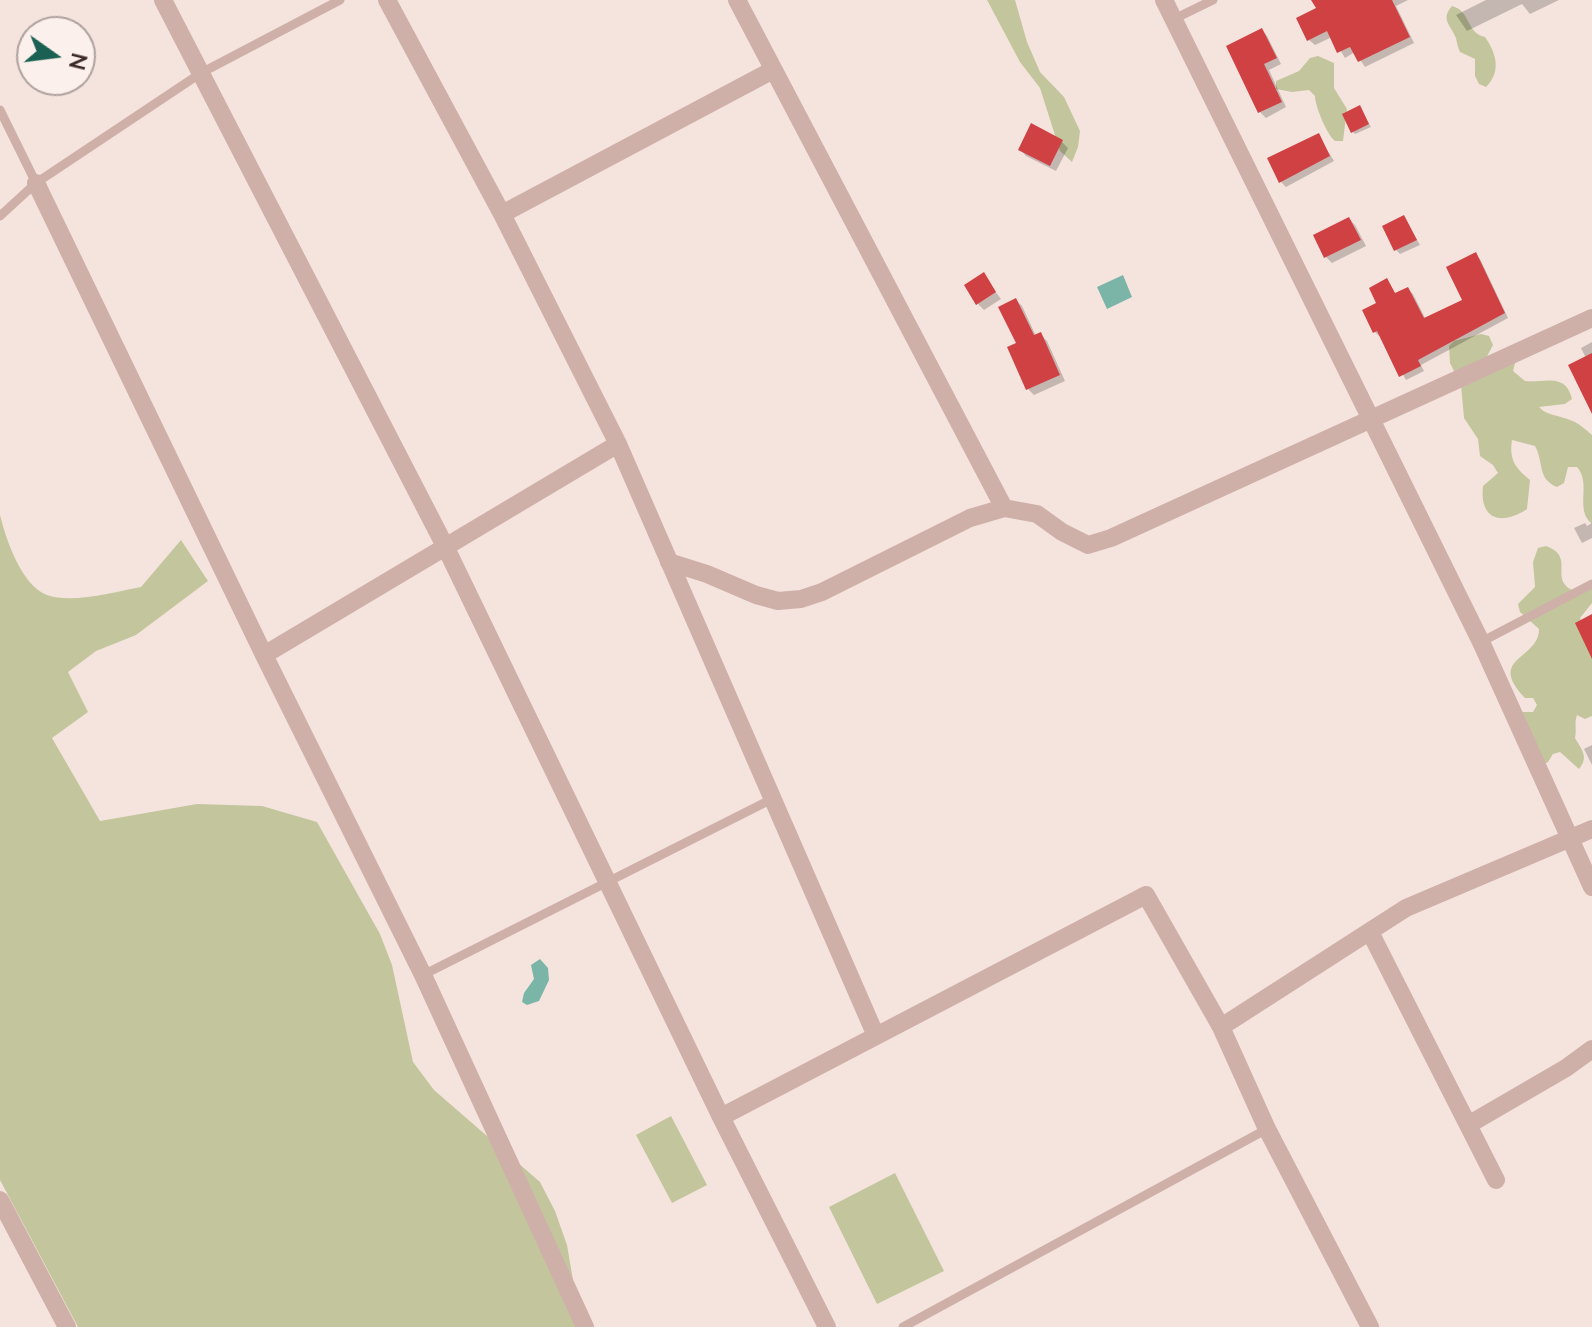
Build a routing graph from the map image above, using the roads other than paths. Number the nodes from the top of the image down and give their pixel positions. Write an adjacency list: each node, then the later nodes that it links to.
1 (163, 0): 9 (street)
2 (340, 0): 9 (lane)
3 (387, 0): 12 (street)
4 (737, 0): 8 (street)
5 (1164, 0): 7 (street)
6 (1213, 0): 7 (lane)
7 (1174, 19): 15 (street)
8 (773, 70): 12 (street); 17 (street)
9 (201, 73): 11 (lane); 18 (street)
10 (0, 110): 11 (lane)
11 (36, 183): 13 (lane); 22 (street)
12 (502, 214): 16 (street)
13 (0, 216)
14 (1592, 318): 15 (street)
15 (1371, 419): 17 (street); 21 (street)
16 (618, 444): 18 (street); 19 (street)
17 (1004, 508): 19 (street)
18 (445, 546): 22 (street); 26 (street)
19 (669, 562): 23 (street)
20 (1592, 584): 21 (lane)
21 (1481, 642): 25 (street)
22 (264, 655): 29 (street)
23 (772, 799): 26 (lane); 31 (street)
24 (1592, 829): 25 (street)
25 (1571, 840): 27 (street); 28 (street)
26 (608, 882): 29 (lane); 33 (street)
27 (1592, 887)
28 (1370, 932): 30 (street); 34 (street)
29 (423, 975): 39 (street)
30 (1221, 1027): 31 (street); 35 (street)
31 (876, 1036): 33 (street)
32 (1592, 1049): 34 (street)
33 (721, 1117): 40 (street)
34 (1468, 1125): 36 (street)
35 (1267, 1129): 41 (lane); 42 (street)
36 (1496, 1180)
37 (0, 1200): 38 (street)
38 (67, 1327)
39 (585, 1327)
40 (827, 1327)
41 (903, 1327)
42 (1370, 1327)

